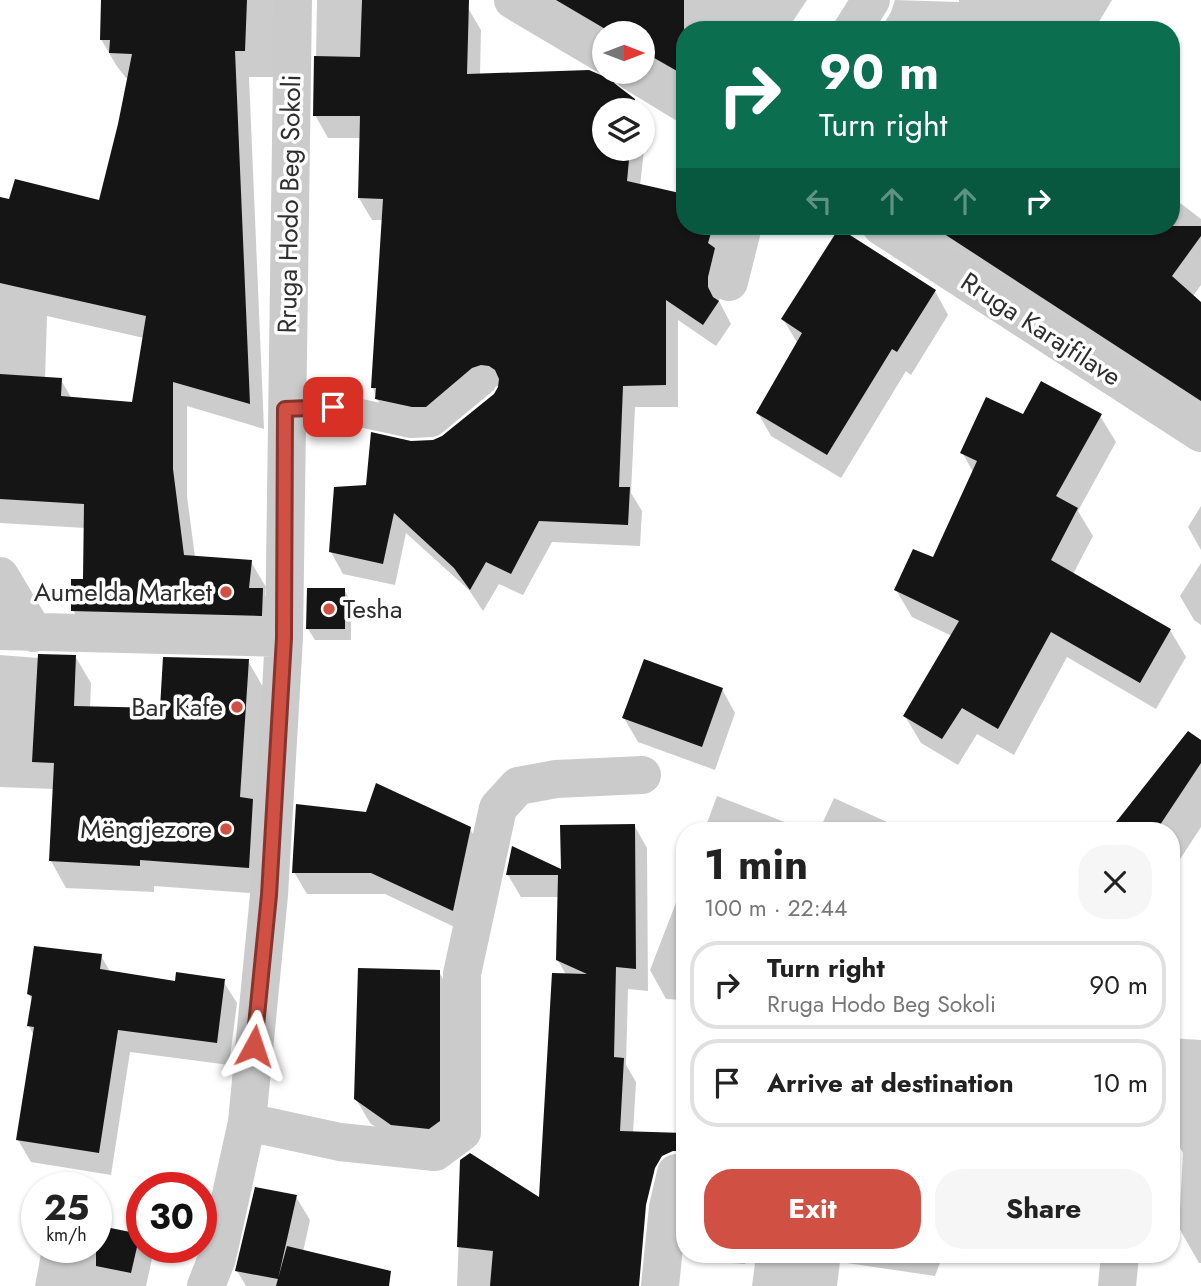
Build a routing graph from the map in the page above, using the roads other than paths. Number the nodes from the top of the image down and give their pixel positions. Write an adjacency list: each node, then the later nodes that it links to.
1 (293, 0): 12 (street, Rruga Hodo Beg Sokoli)
2 (513, 0): 5 (street)
3 (871, 0): 4 (street)
4 (858, 21)
5 (592, 47)
6 (653, 84): 7 (street)
7 (676, 98)
8 (741, 235): 10 (street)
9 (895, 235): 13 (street, Rruga Karajfilave)
10 (729, 282)
11 (483, 381): 12 (lane)
12 (285, 409): 16 (street, Rruga Hodo Beg Sokoli)
13 (1201, 433)
14 (0, 576): 15 (street)
15 (17, 632): 16 (street)
16 (284, 638): 18 (street, Rruga Hodo Beg Sokoli)
17 (642, 775): 18 (street)
18 (247, 1122): 21 (street, Rruga Hodo Beg Sokoli)
19 (676, 1173): 22 (street)
20 (1119, 1263): 23 (street)
21 (206, 1286)
22 (660, 1286)
23 (1117, 1286)

